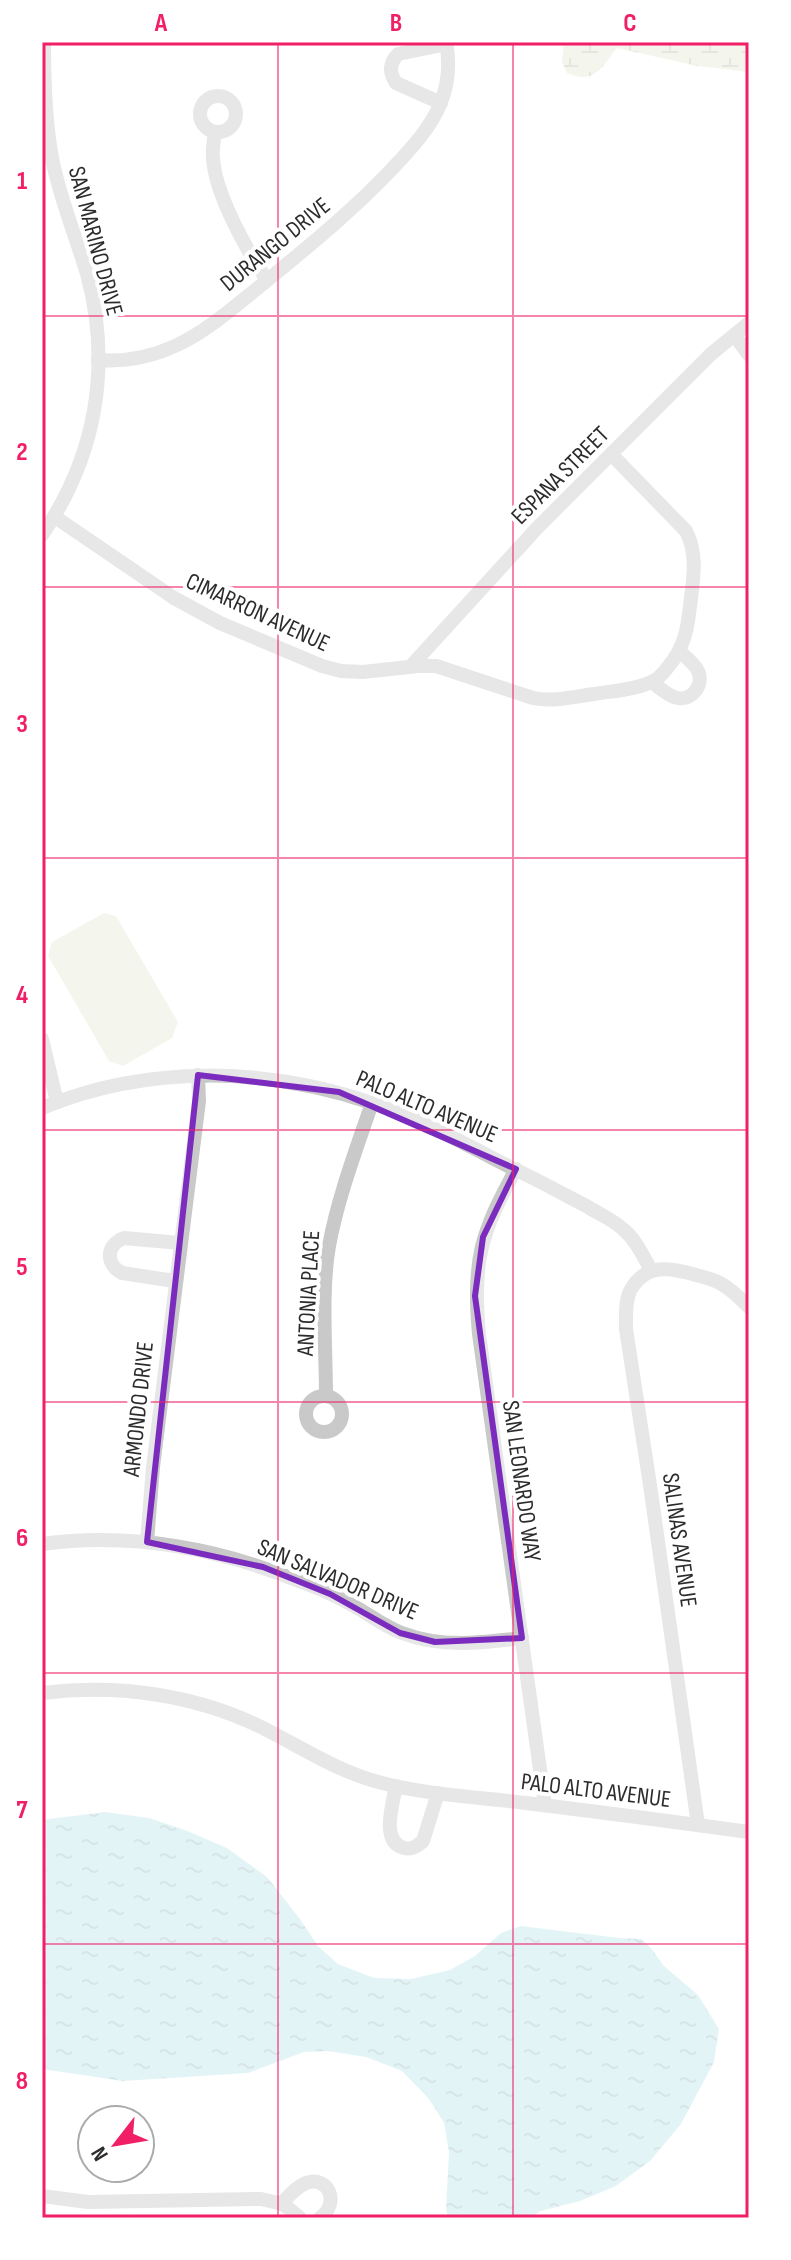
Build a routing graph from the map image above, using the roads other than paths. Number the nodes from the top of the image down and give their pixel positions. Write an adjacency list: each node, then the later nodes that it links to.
1 (44, 42): 9 (street, SAN MARINO DRIVE)
2 (446, 43): 3 (street, DURANGO DRIVE); 3 (street, DURANGO DRIVE)
3 (441, 103): 5 (street, DURANGO DRIVE)
4 (215, 132): 5 (street)
5 (267, 280): 9 (street, DURANGO DRIVE)
6 (749, 323): 7 (street, ESPANA STREET)
7 (734, 335): 8 (street); 10 (street, ESPANA STREET)
8 (749, 355)
9 (98, 360): 11 (street, SAN MARINO DRIVE)
10 (612, 455): 13 (street); 14 (street, ESPANA STREET)
11 (55, 517): 12 (street, SAN MARINO DRIVE); 14 (street, CIMARRON AVENUE)
12 (42, 535)
13 (680, 652): 15 (street); 15 (street)
14 (411, 666): 15 (street, CIMARRON AVENUE)
15 (652, 682)
16 (42, 1039): 18 (street)
17 (198, 1075): 18 (street, PALO ALTO AVENUE); 19 (street, PALO ALTO AVENUE); 22 (street, ARMONDO DRIVE)
18 (57, 1102): 20 (street, PALO ALTO AVENUE)
19 (372, 1103): 21 (street, PALO ALTO AVENUE); 26 (street, ANTONIA PLACE)
20 (42, 1108)
21 (516, 1169): 23 (street, PALO ALTO AVENUE); 29 (street, SAN LEONARDO WAY)
22 (180, 1243): 24 (street, ARMONDO DRIVE); 24 (street)
23 (651, 1270): 25 (street); 34 (street, SALINAS AVENUE)
24 (175, 1281): 27 (street, ARMONDO DRIVE)
25 (749, 1307)
26 (326, 1396)
27 (147, 1542): 28 (street, SAN SALVADOR DRIVE); 29 (street, SAN SALVADOR DRIVE)
28 (42, 1544)
29 (522, 1638): 33 (street, SAN LEONARDO WAY)
30 (42, 1693): 31 (street, PALO ALTO AVENUE)
31 (396, 1786): 32 (street, PALO ALTO AVENUE); 32 (street)
32 (438, 1793): 33 (street, PALO ALTO AVENUE)
33 (545, 1805): 34 (street, PALO ALTO AVENUE)
34 (698, 1825): 35 (street, PALO ALTO AVENUE)
35 (749, 1832)
36 (42, 2196): 37 (street)
37 (281, 2204): 38 (street); 39 (street)
38 (298, 2216)
39 (320, 2218)

